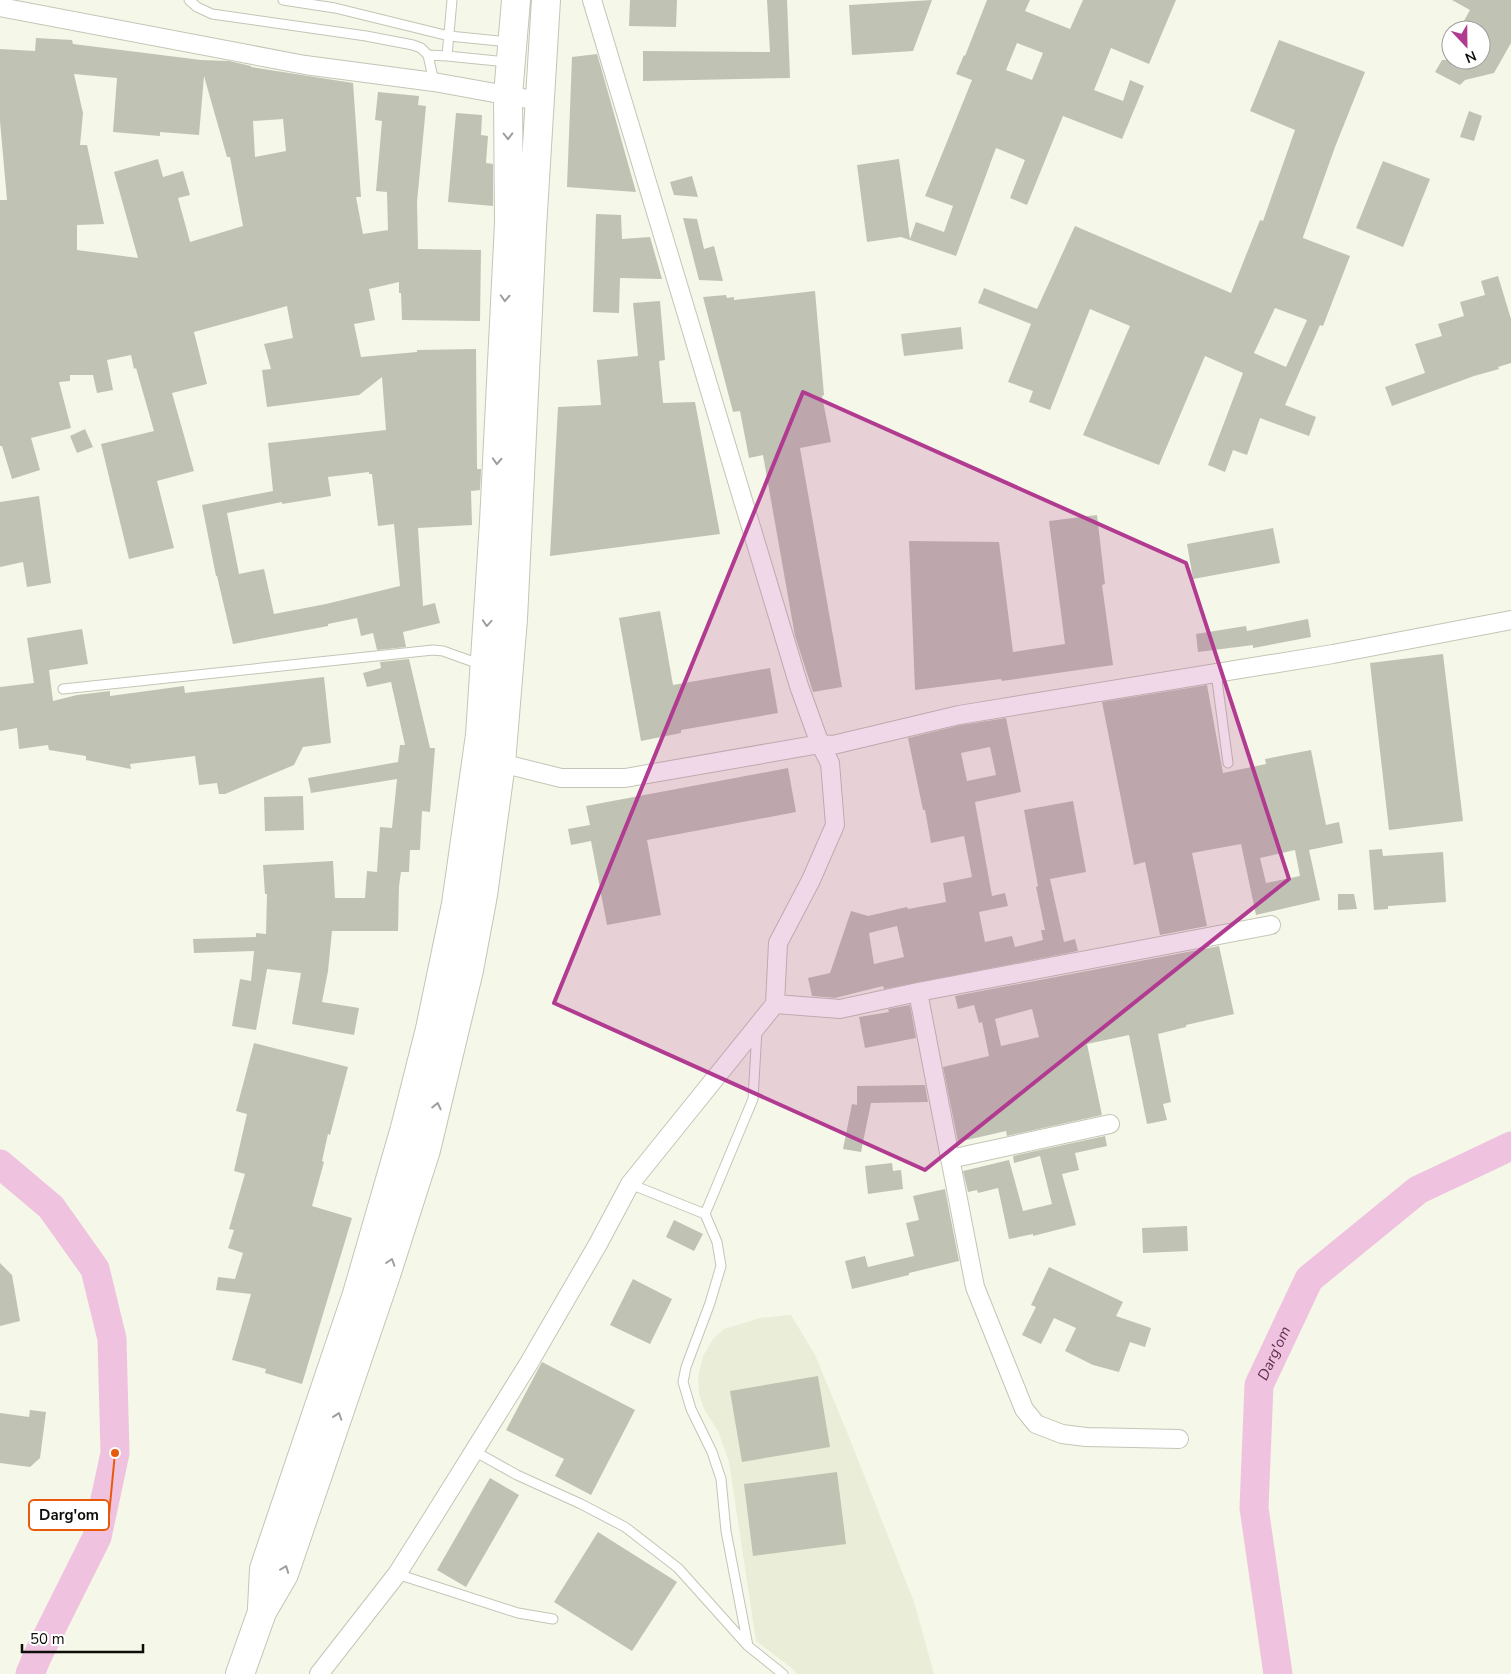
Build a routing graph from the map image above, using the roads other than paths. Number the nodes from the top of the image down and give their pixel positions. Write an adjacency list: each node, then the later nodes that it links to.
1 (189, 0): 10 (lane)
2 (283, 0): 8 (lane)
3 (452, 0): 8 (lane)
4 (516, 0): 9 (main road)
5 (546, 0): 14 (main road)
6 (592, 0): 20 (street)
7 (0, 7): 12 (street)
8 (449, 36): 9 (lane); 11 (lane)
9 (511, 53): 11 (lane); 13 (main road)
10 (428, 55): 11 (lane); 12 (lane)
11 (448, 56)
12 (434, 82): 13 (street)
13 (508, 95): 14 (street); 15 (main road, one-way to 15)
14 (540, 101): 15 (main road)
15 (512, 397): 17 (main road, one-way to 17); 21 (main road)
16 (1511, 620): 18 (street)
17 (485, 666): 19 (lane); 34 (main road)
18 (1216, 673): 20 (street); 22 (lane)
19 (63, 689)
20 (820, 744): 21 (street); 25 (street)
21 (501, 763): 34 (main road, one-way to 21)
22 (1228, 763)
23 (1271, 925): 24 (street)
24 (918, 992): 25 (street); 28 (street)
25 (775, 1004): 26 (street)
26 (757, 1027): 29 (street); 30 (lane)
27 (1110, 1124): 28 (street)
28 (950, 1160): 31 (street)
29 (630, 1184): 30 (lane); 32 (street)
30 (705, 1214): 36 (lane)
31 (1179, 1439)
32 (474, 1451): 33 (street); 36 (lane)
33 (397, 1574): 35 (lane); 38 (street)
34 (262, 1612): 37 (main road)
35 (553, 1619)
36 (748, 1646): 39 (lane)
37 (240, 1674)
38 (319, 1674)
39 (783, 1674)

